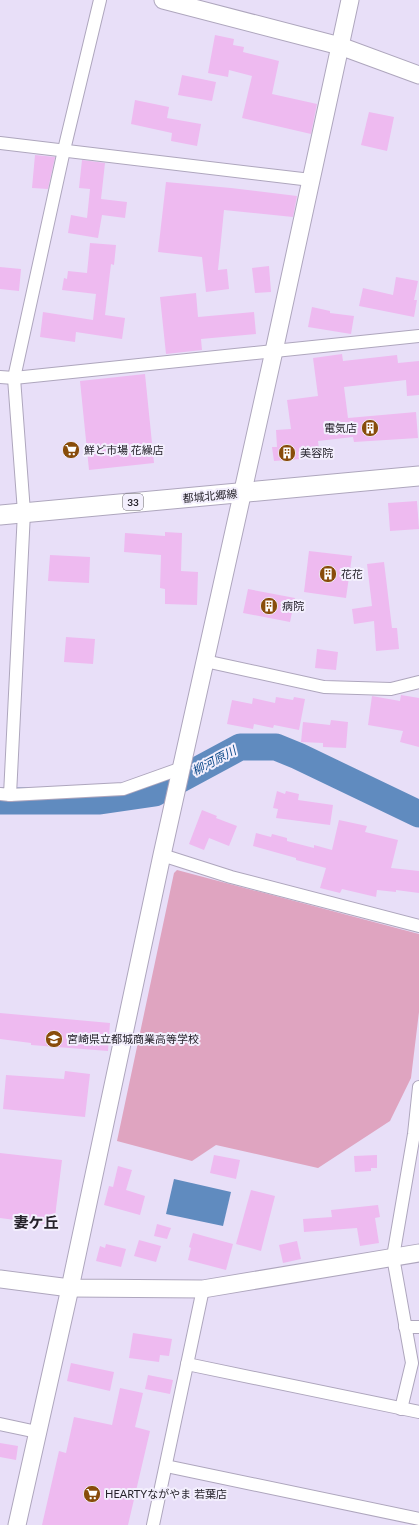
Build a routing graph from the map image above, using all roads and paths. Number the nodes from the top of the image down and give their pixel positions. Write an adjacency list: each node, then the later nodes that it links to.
1 (100, 0): 7 (street)
2 (163, 0): 4 (street)
3 (350, 0): 4 (street)
4 (340, 46): 5 (street); 8 (street)
5 (419, 75)
6 (0, 143): 7 (street)
7 (64, 150): 8 (street); 12 (street)
8 (311, 180): 10 (street)
9 (419, 336): 10 (street)
10 (274, 351): 12 (street); 14 (street)
11 (0, 377): 12 (street)
12 (14, 378): 15 (street)
13 (419, 476): 14 (main road, 都城北郷線 / 33)
14 (243, 493): 15 (main road, 都城北郷線 / 33); 17 (street)
15 (24, 512): 16 (main road, 都城北郷線 / 33); 20 (street)
16 (0, 515)
17 (205, 661): 18 (street); 19 (street)
18 (419, 682)
19 (182, 768): 20 (street); 21 (street)
20 (5, 795)
21 (162, 855): 22 (street); 28 (street)
22 (419, 926)
23 (419, 1088): 24 (street)
24 (416, 1134): 26 (street)
25 (419, 1253): 26 (street)
26 (393, 1257): 29 (street); 30 (street)
27 (0, 1279): 28 (street)
28 (70, 1288): 29 (street); 36 (street)
29 (203, 1290): 32 (street)
30 (405, 1327): 31 (street); 33 (street)
31 (419, 1327)
32 (187, 1364): 33 (street); 37 (street)
33 (401, 1409): 34 (street)
34 (419, 1412)
35 (0, 1424): 36 (street)
36 (37, 1432): 39 (street)
37 (166, 1466): 38 (street); 40 (street)
38 (419, 1519)
39 (17, 1525)
40 (153, 1525)

